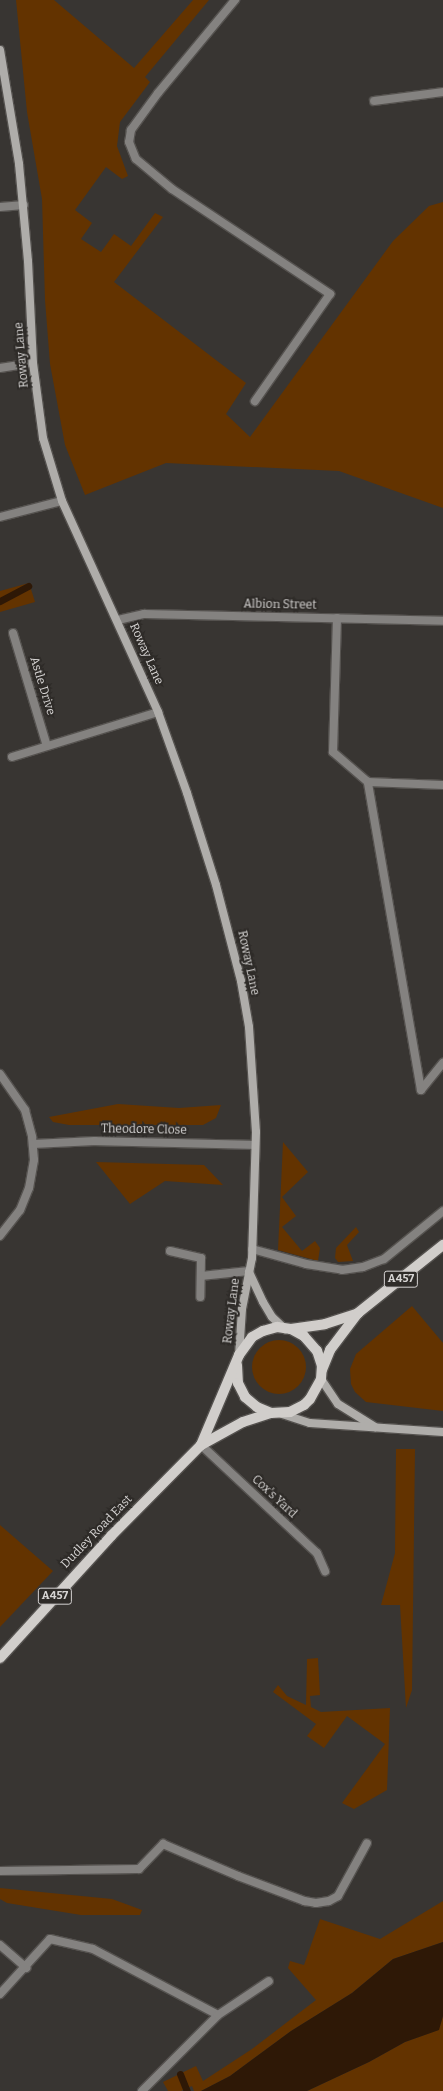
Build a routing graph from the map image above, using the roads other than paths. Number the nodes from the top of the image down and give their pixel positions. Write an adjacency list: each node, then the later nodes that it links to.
1 (235, 0): 10 (street)
2 (0, 50): 4 (street, Roway Lane)
3 (443, 92): 5 (street)
4 (4, 98): 6 (street, Roway Lane)
5 (374, 101)
6 (24, 205): 7 (street); 8 (street, Roway Lane)
7 (0, 207)
8 (33, 363): 9 (street); 11 (street, Roway Lane)
9 (0, 368)
10 (255, 400)
11 (62, 500): 12 (street); 14 (street, Roway Lane)
12 (0, 517)
13 (337, 618): 14 (street, Albion Street); 15 (street, Albion Street); 20 (street)
14 (118, 620): 17 (street, Roway Lane)
15 (443, 621)
16 (14, 633): 18 (street, Astle Drive)
17 (158, 712): 18 (street); 25 (street, Roway Lane)
18 (47, 746): 19 (street)
19 (12, 757)
20 (368, 782): 21 (street); 22 (street)
21 (443, 785)
22 (443, 1063)
23 (0, 1074): 24 (street)
24 (32, 1144): 25 (street, Theodore Close); 27 (street)
25 (254, 1145): 31 (street, Roway Lane)
26 (443, 1211): 31 (street)
27 (10, 1224): 28 (street); 29 (street)
28 (0, 1236)
29 (0, 1241)
30 (443, 1245): 36 (main road, Dudley Road East / A457)
31 (252, 1249): 33 (street, Roway Lane)
32 (170, 1251): 34 (street)
33 (249, 1271): 34 (street); 37 (street, Roway Lane); 38 (street, Roway Lane)
34 (201, 1276): 35 (street)
35 (200, 1297)
36 (358, 1313): 37 (main road, Dudley Road East / A457); 39 (main road, Dudley Road East / A457)
37 (288, 1329): 38 (main road, Dudley Road East); 39 (main road)
38 (238, 1359): 40 (main road); 43 (main road, Dudley Road East / A457)
39 (321, 1375): 40 (main road, Dudley Road East); 41 (street)
40 (274, 1412): 41 (street); 43 (main road, Dudley Road East / A457)
41 (379, 1429): 42 (street)
42 (443, 1432)
43 (201, 1445): 44 (street, Cox's Yard); 45 (main road, Dudley Road East / A457)
44 (325, 1571)
45 (0, 1658)
46 (367, 1843): 47 (street)
47 (0, 1871)
48 (0, 1945): 49 (street)
49 (26, 1968): 51 (street); 52 (street)
50 (269, 1981): 52 (street)
51 (0, 1994)
52 (218, 2015): 53 (street)
53 (142, 2091)

